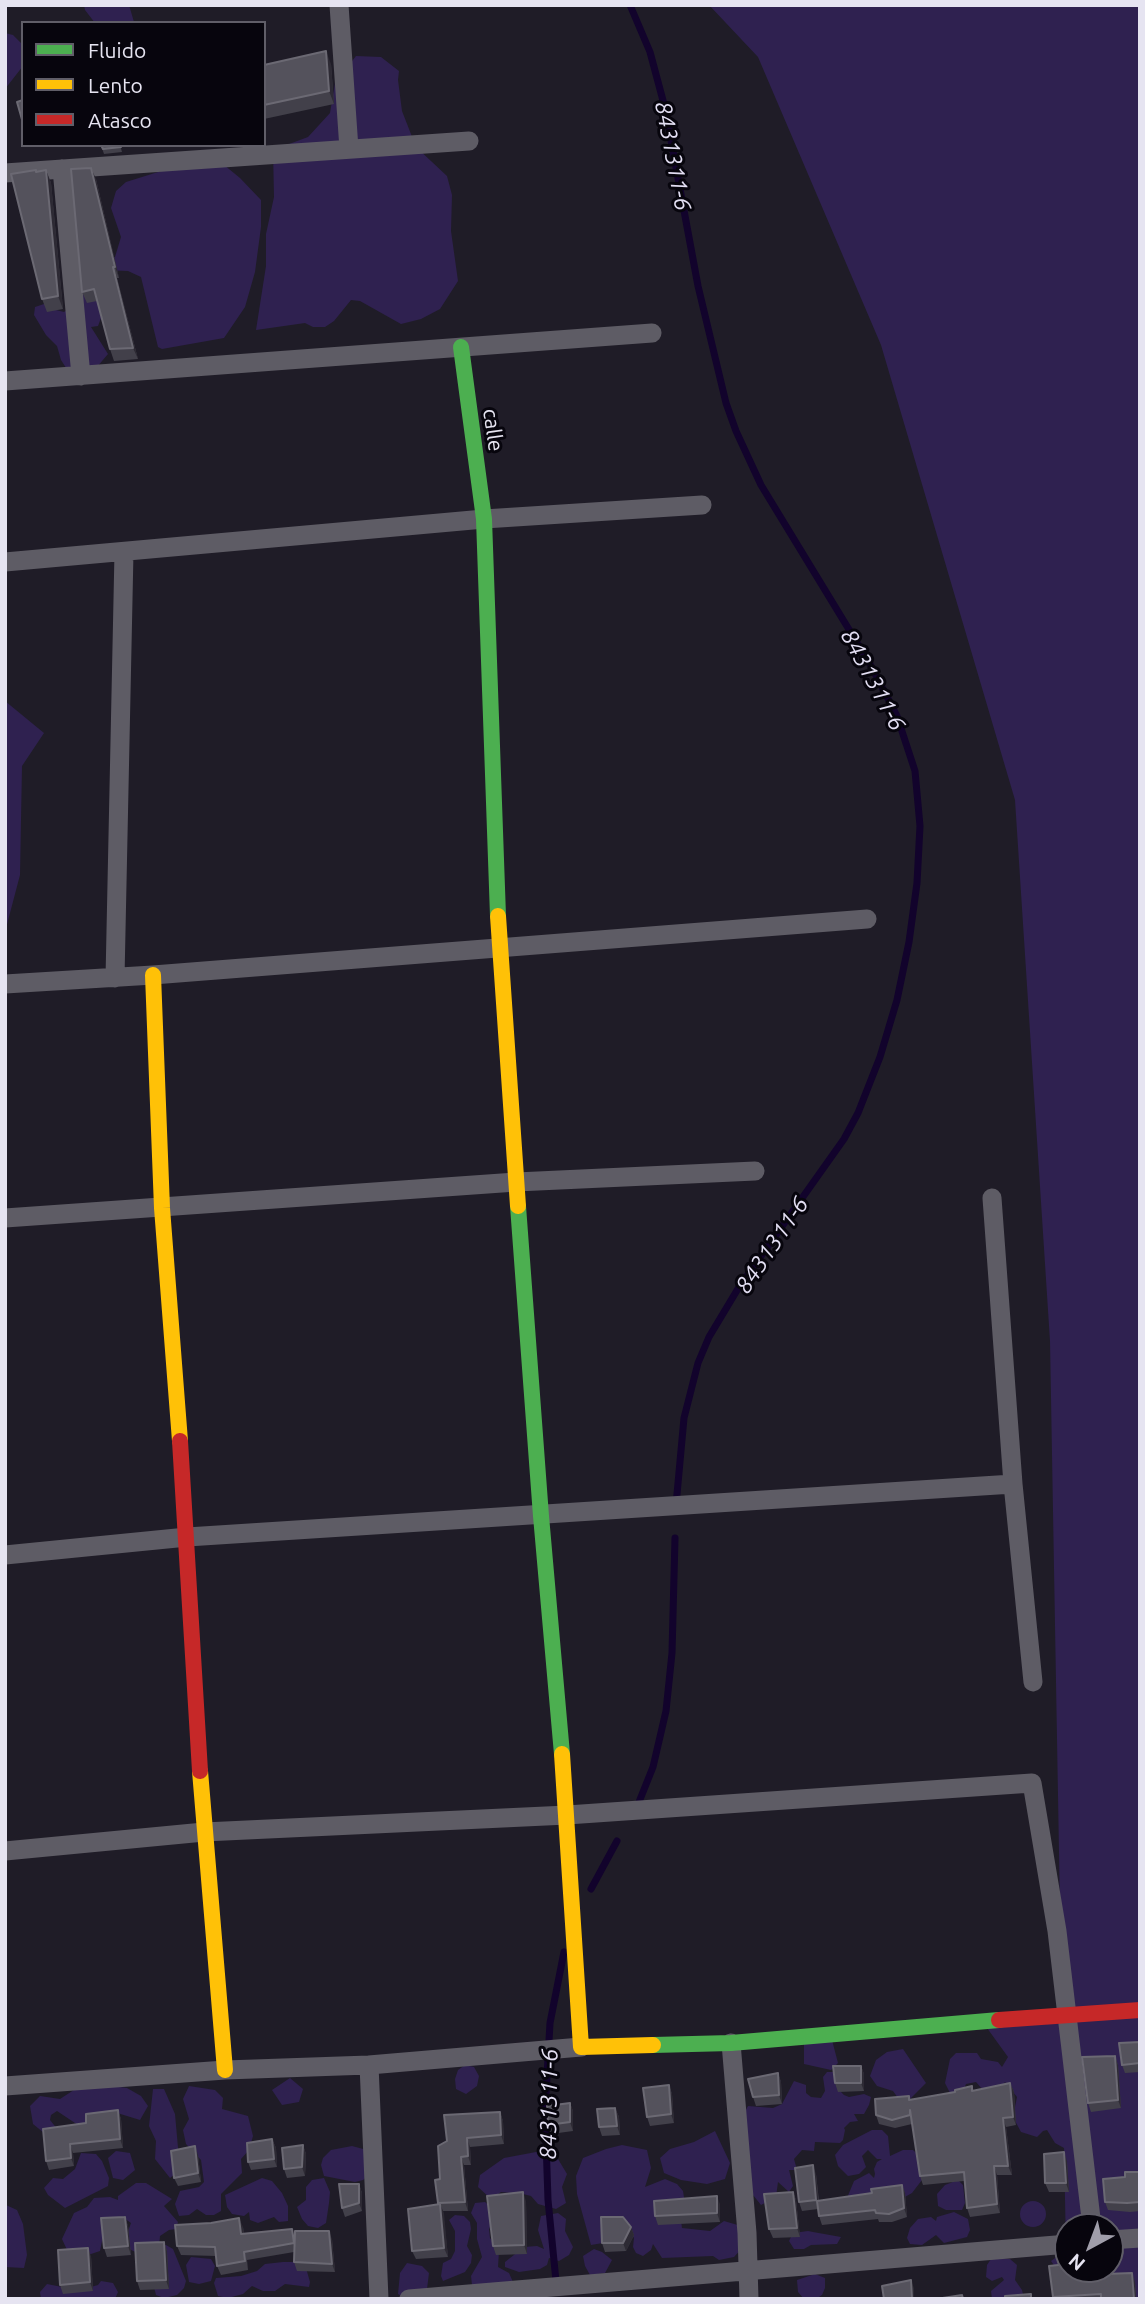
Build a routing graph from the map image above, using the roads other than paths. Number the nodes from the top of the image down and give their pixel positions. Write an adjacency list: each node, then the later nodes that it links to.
1 (339, 5): 3 (street)
2 (469, 141): 3 (street)
3 (349, 149): 4 (street)
4 (62, 169): 5 (street); 8 (street)
5 (5, 173)
6 (652, 333): 7 (street)
7 (461, 348): 8 (street); 11 (street, calle)
8 (81, 376): 9 (street)
9 (5, 381)
10 (702, 505): 11 (street)
11 (484, 519): 12 (street); 15 (street, calle)
12 (124, 552): 13 (street); 17 (street)
13 (5, 562)
14 (867, 919): 15 (street)
15 (499, 947): 16 (street); 20 (street, calle)
16 (153, 975): 17 (street); 22 (street)
17 (115, 978): 18 (street)
18 (5, 984)
19 (755, 1171): 20 (street)
20 (516, 1182): 22 (street); 25 (street, calle)
21 (992, 1198): 24 (street)
22 (162, 1208): 23 (street); 26 (street)
23 (5, 1218)
24 (1013, 1485): 25 (street); 28 (street)
25 (541, 1516): 26 (street); 29 (street, calle)
26 (187, 1537): 27 (street); 30 (street)
27 (5, 1555)
28 (1033, 1682)
29 (567, 1815): 30 (street); 33 (street); 35 (street, calle)
30 (204, 1832): 31 (street); 37 (street)
31 (5, 1851)
32 (1140, 2010): 33 (street)
33 (1068, 2015): 34 (street); 39 (street)
34 (731, 2043): 35 (street); 41 (street)
35 (581, 2047): 36 (street)
36 (369, 2065): 37 (street); 42 (street)
37 (225, 2070): 38 (street)
38 (5, 2086)
39 (1090, 2213)
40 (1054, 2245): 41 (street)
41 (747, 2269): 43 (street); 44 (street)
42 (379, 2299)
43 (409, 2299)
44 (749, 2299)

